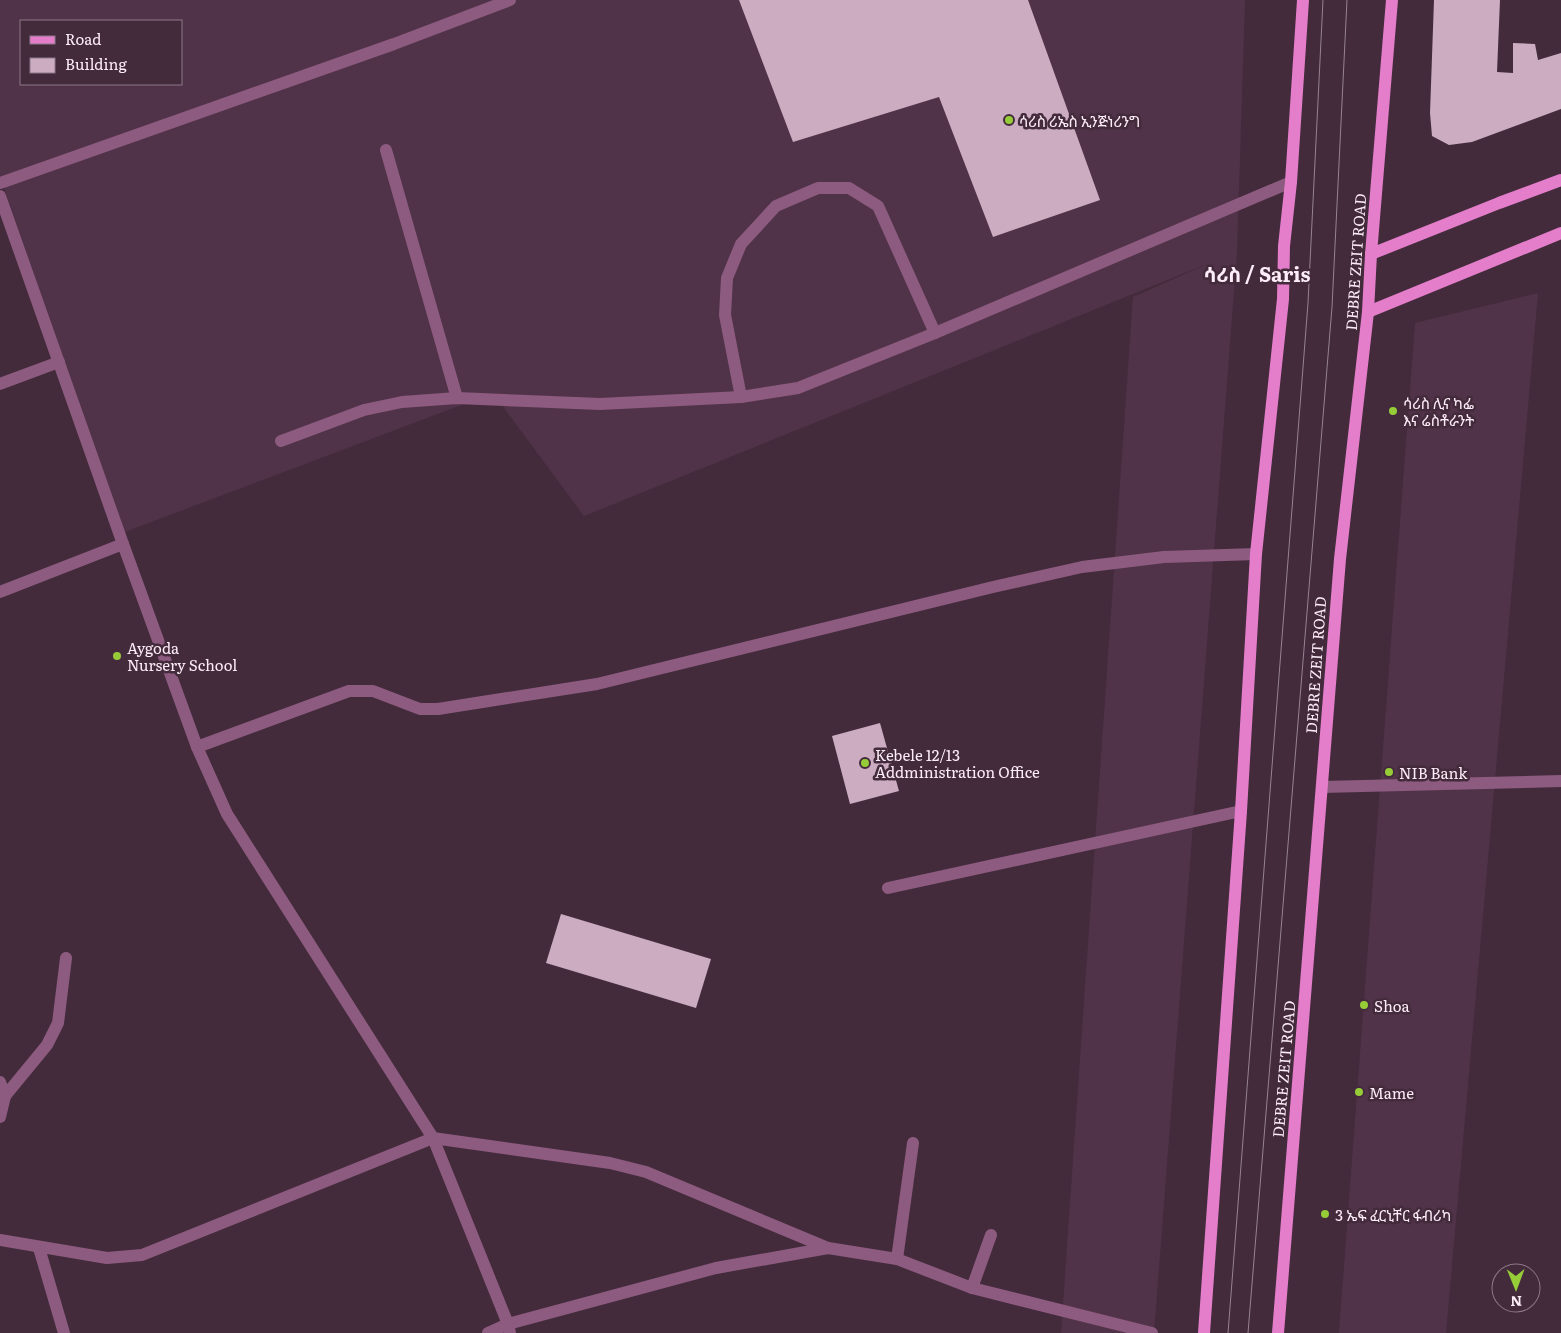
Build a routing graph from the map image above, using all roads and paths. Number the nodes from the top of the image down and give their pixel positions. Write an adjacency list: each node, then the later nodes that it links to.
1 (510, 0): 7 (street)
2 (1303, 0): 6 (main road)
3 (1392, 0): 10 (main road, DEBRE ZEIT ROAD)
4 (386, 150): 16 (street)
5 (1561, 180): 10 (main road)
6 (1291, 182): 12 (street); 19 (main road)
7 (0, 183)
8 (0, 196): 13 (street)
9 (1561, 233): 11 (main road)
10 (1371, 254): 11 (main road, DEBRE ZEIT ROAD)
11 (1368, 312): 23 (main road, DEBRE ZEIT ROAD)
12 (935, 333): 15 (street); 15 (street)
13 (59, 362): 14 (street); 18 (street)
14 (0, 384)
15 (741, 397): 16 (street)
16 (457, 398): 17 (street)
17 (281, 441)
18 (123, 544): 20 (street); 21 (street)
19 (1256, 554): 21 (street); 24 (main road)
20 (0, 592)
21 (197, 747): 30 (street)
22 (1561, 781): 23 (street)
23 (1322, 787): 43 (main road, DEBRE ZEIT ROAD)
24 (1241, 811): 25 (street); 42 (main road)
25 (888, 888)
26 (66, 958): 28 (street)
27 (0, 1082): 28 (street)
28 (5, 1096): 29 (street)
29 (0, 1117)
30 (433, 1138): 34 (street); 35 (street); 38 (street)
31 (913, 1143): 36 (street)
32 (991, 1234): 37 (street)
33 (0, 1240): 34 (street)
34 (39, 1248): 39 (street)
35 (828, 1248): 36 (street); 38 (street)
36 (897, 1259): 37 (street)
37 (972, 1288): 41 (street)
38 (509, 1329): 40 (street)
39 (64, 1333)
40 (488, 1333)
41 (1152, 1333)
42 (1204, 1333)
43 (1278, 1333)

